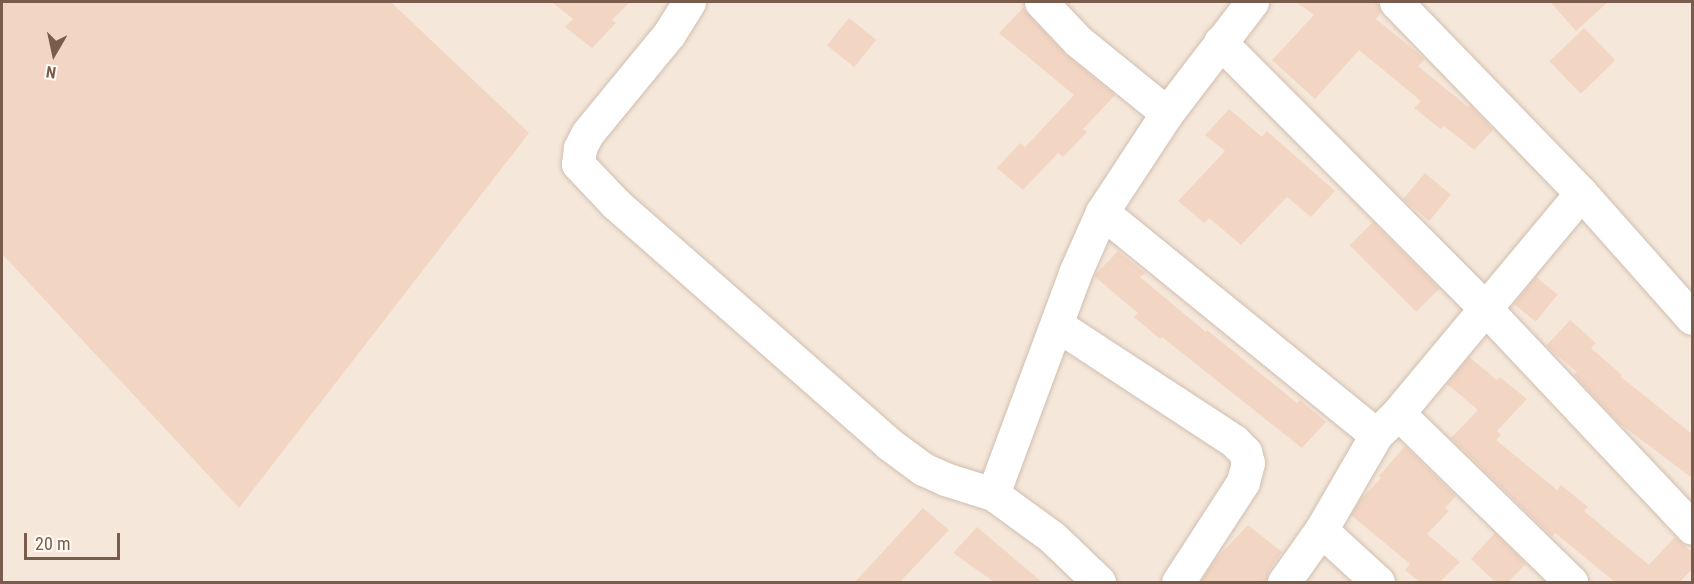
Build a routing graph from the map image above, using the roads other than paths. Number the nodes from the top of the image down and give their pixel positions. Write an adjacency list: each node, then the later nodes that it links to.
1 (690, 2): 12 (street)
2 (1041, 2): 5 (street)
3 (1396, 2): 6 (street)
4 (1233, 16): 5 (street); 8 (street)
5 (1167, 113): 7 (street)
6 (1581, 193): 8 (street); 9 (street)
7 (1102, 212): 10 (street); 11 (street)
8 (1485, 308): 11 (street); 13 (street)
9 (1692, 318)
10 (1058, 326): 12 (street); 16 (street)
11 (1387, 424): 14 (street); 19 (street)
12 (993, 494): 15 (street)
13 (1692, 528)
14 (1321, 530): 17 (street); 18 (street)
15 (1099, 582)
16 (1178, 582)
17 (1284, 582)
18 (1378, 582)
19 (1570, 582)

